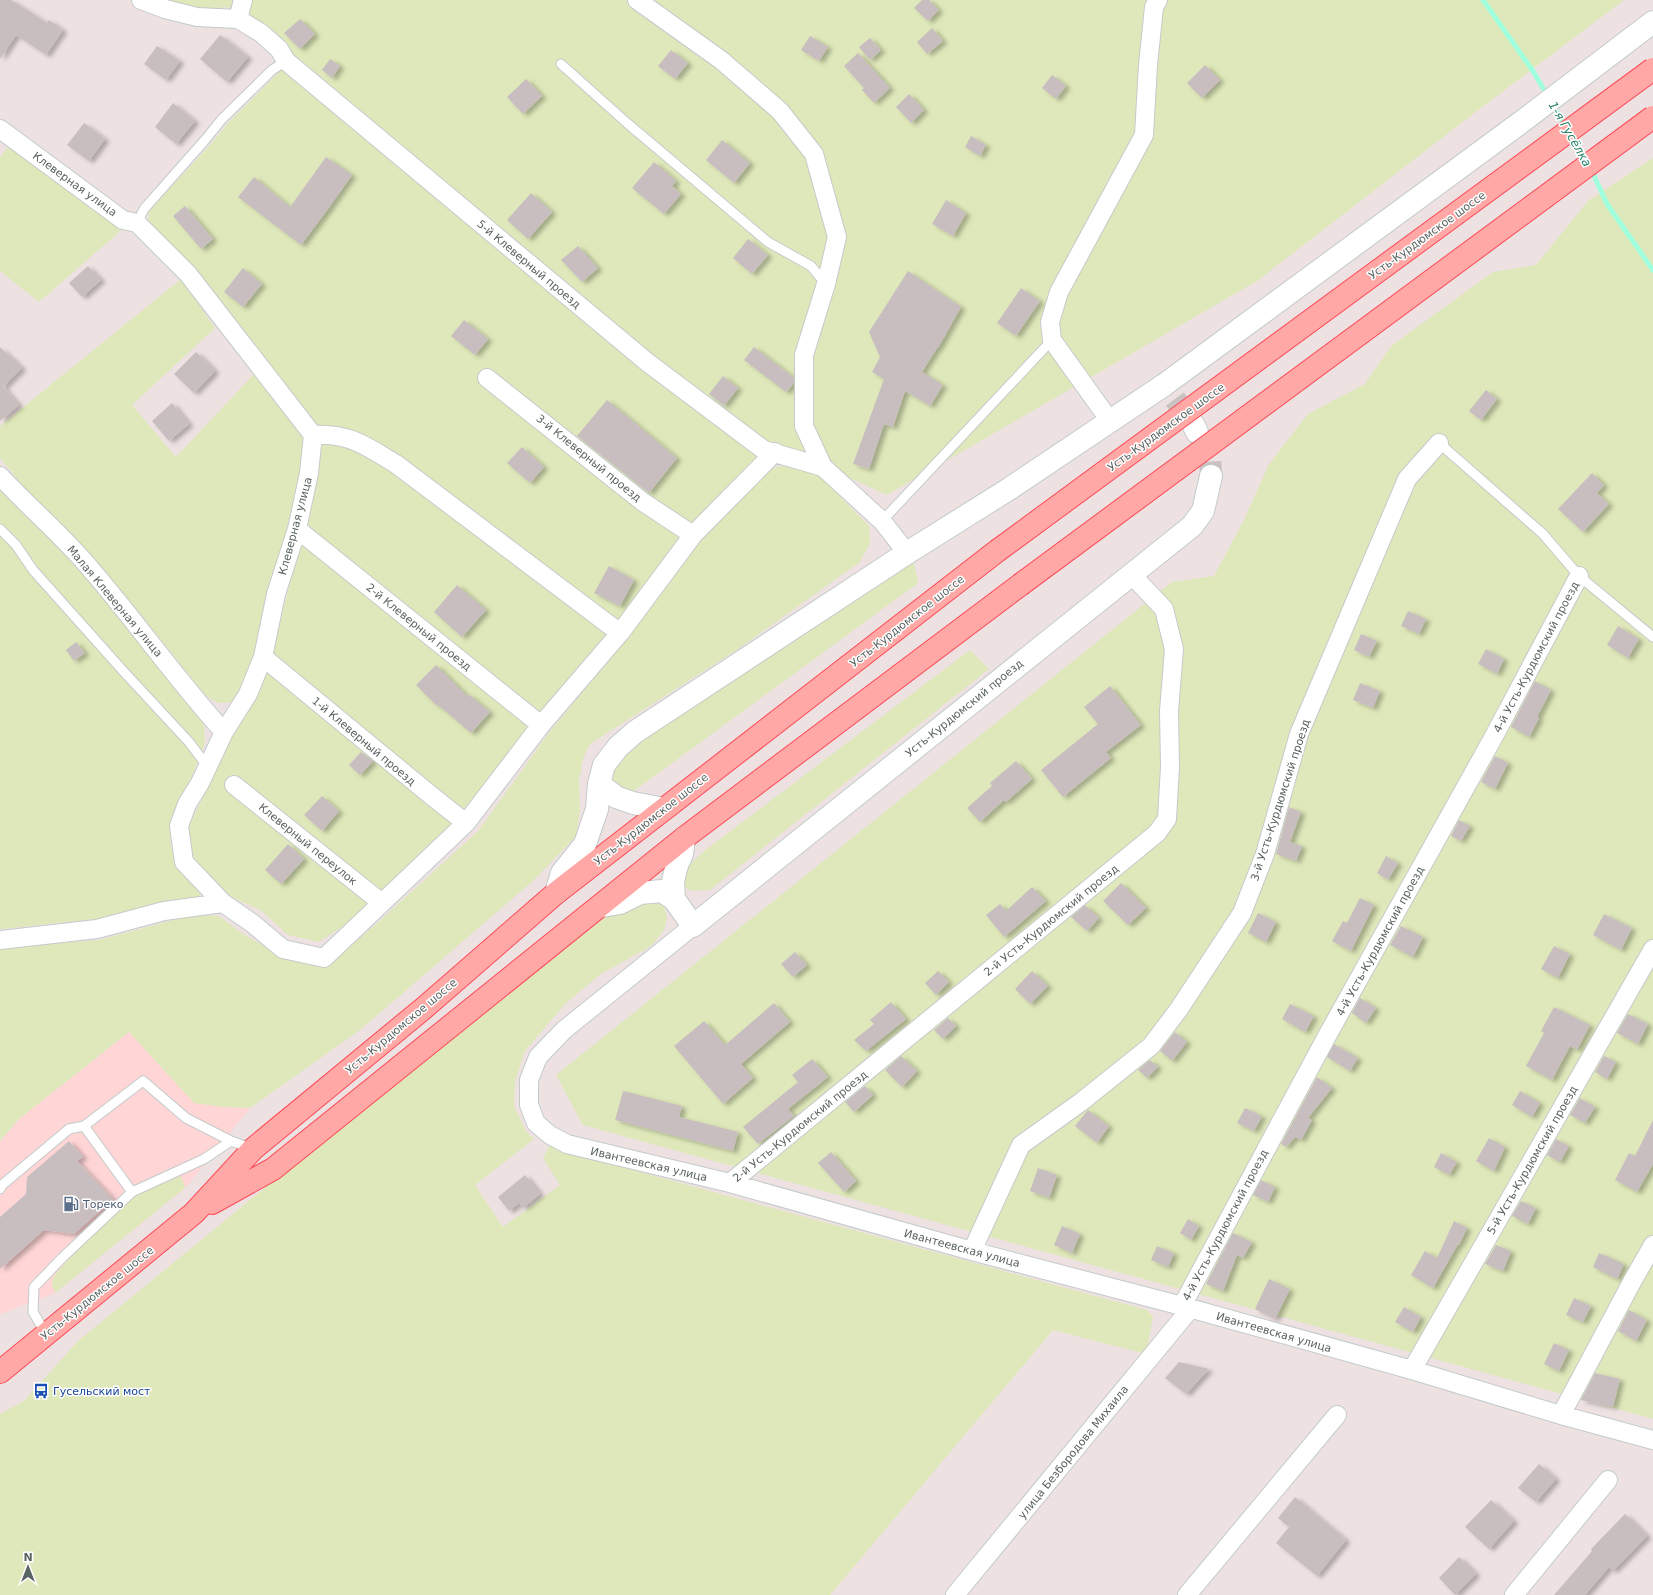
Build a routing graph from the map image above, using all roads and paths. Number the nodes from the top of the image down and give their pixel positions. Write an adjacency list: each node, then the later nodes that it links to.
1 (141, 0): 5 (street, 5-й Клеверный проезд)
2 (243, 0): 5 (street)
3 (637, 0): 13 (street)
4 (1158, 0): 14 (street)
5 (238, 19): 7 (street, 5-й Клеверный проезд)
6 (1653, 22): 16 (street)
7 (286, 61): 12 (lane); 19 (street, 5-й Клеверный проезд)
8 (561, 64): 13 (lane)
9 (1653, 69): 38 (main road, Усть-Курдюмское шоссе, bridge)
10 (1653, 117): 40 (main road, Усть-Курдюмское шоссе, bridge)
11 (0, 129): 12 (street, Клеверная улица)
12 (137, 223): 17 (street, Клеверная улица)
13 (826, 284): 20 (street)
14 (1052, 340): 16 (street); 23 (lane)
15 (487, 378): 26 (street, 3-й Клеверный проезд)
16 (1110, 421): 27 (street)
17 (313, 435): 25 (street, Клеверная улица); 30 (street)
18 (1439, 443): 29 (lane); 57 (street, 3-й Усть-Курдюмский проезд)
19 (776, 452): 20 (street, 5-й Клеверный проезд); 26 (street)
20 (823, 467): 23 (street, 5-й Клеверный проезд)
21 (0, 476): 34 (street, Малая Клеверная улица)
22 (1211, 476): 28 (street, Усть-Курдюмский проезд)
23 (882, 521): 27 (street, 5-й Клеверный проезд)
24 (0, 529): 35 (lane)
25 (297, 529): 32 (street, Клеверная улица); 33 (street, 2-й Клеверный проезд)
26 (692, 535): 30 (street)
27 (907, 553): 36 (street)
28 (1132, 574): 46 (street, Усть-Курдюмский проезд); 52 (street, 2-й Усть-Курдюмский проезд)
29 (1580, 576): 31 (lane); 58 (street, 4-й Усть-Курдюмский проезд)
30 (620, 633): 33 (street)
31 (1653, 637)
32 (263, 657): 34 (street, Клеверная улица); 39 (street, 1-й Клеверный проезд)
33 (541, 725): 39 (street)
34 (224, 732): 35 (street, Клеверная улица)
35 (208, 767): 43 (street, Клеверная улица)
36 (599, 784): 38 (street); 41 (street)
37 (234, 785): 44 (street, Клеверный переулок)
38 (664, 809): 41 (main road, Усть-Курдюмское шоссе)
39 (466, 823): 44 (street)
40 (684, 838): 42 (street); 45 (main road, Усть-Курдюмское шоссе)
41 (556, 893): 51 (main road, Усть-Курдюмское шоссе)
42 (674, 899): 45 (street); 46 (street)
43 (223, 903): 44 (street, Клеверная улица); 47 (street)
44 (382, 903)
45 (602, 906): 55 (main road, Усть-Курдюмское шоссе)
46 (693, 926): 52 (street, Ивантеевская улица)
47 (0, 940)
48 (1653, 949): 60 (street, 5-й Усть-Курдюмский проезд)
49 (84, 1126): 50 (lane); 53 (lane); 54 (lane)
50 (231, 1141): 51 (lane); 54 (lane)
51 (253, 1149): 55 (main road, Усть-Курдюмское шоссе)
52 (730, 1183): 57 (street, Ивантеевская улица)
53 (0, 1189)
54 (132, 1192): 59 (lane)
55 (194, 1213): 59 (main road, Усть-Курдюмское шоссе)
56 (1653, 1245): 63 (street)
57 (972, 1251): 58 (street, Ивантеевская улица)
58 (1186, 1307): 60 (street, Ивантеевская улица); 66 (street, улица Безбородова Михаила)
59 (46, 1334): 61 (main road, Усть-Курдюмское шоссе)
60 (1412, 1370): 63 (street, Ивантеевская улица)
61 (0, 1372)
62 (1338, 1415): 67 (street)
63 (1561, 1415): 64 (street, Ивантеевская улица)
64 (1653, 1440)
65 (1608, 1480): 68 (street)
66 (955, 1595)
67 (1187, 1595)
68 (1514, 1595)

